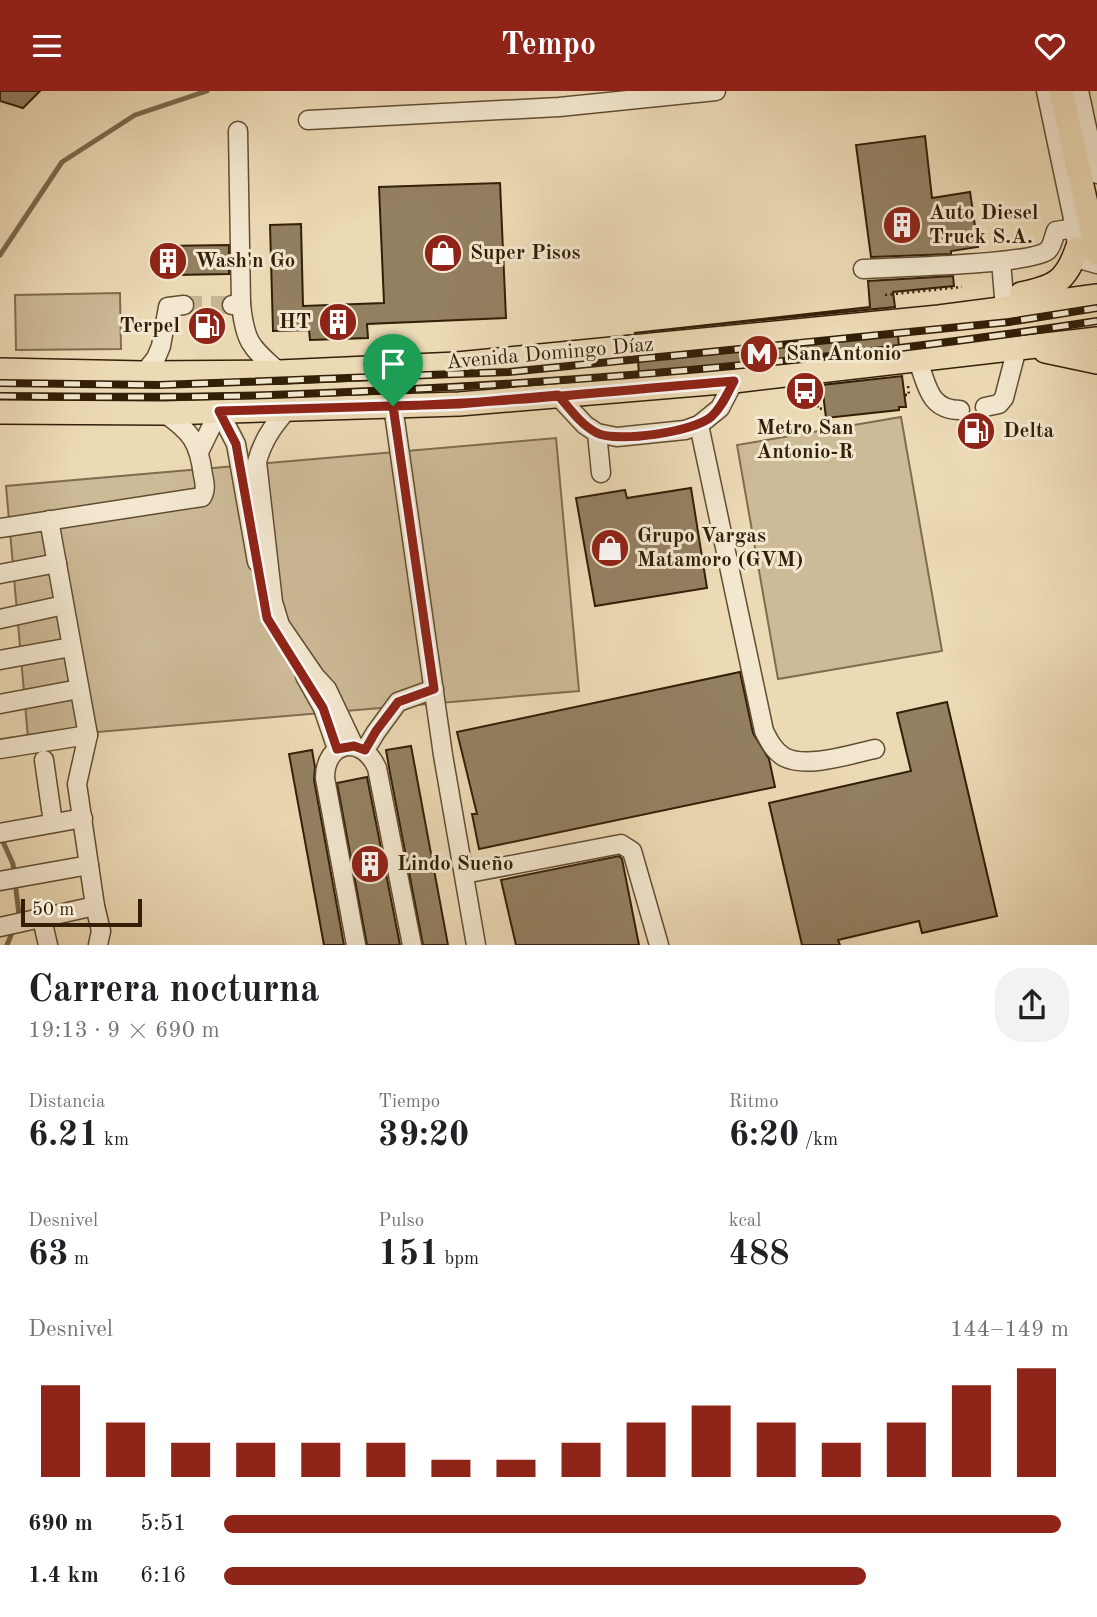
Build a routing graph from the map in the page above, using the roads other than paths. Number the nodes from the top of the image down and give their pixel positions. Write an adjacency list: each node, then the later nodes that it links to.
1 (716, 91): 5 (street)
2 (1046, 91): 10 (street)
3 (1061, 91): 10 (main road)
4 (1079, 91): 9 (street)
5 (643, 95): 6 (street)
6 (557, 99): 7 (street)
7 (308, 120)
8 (238, 131): 23 (street)
9 (1097, 174)
10 (1086, 242): 11 (street); 12 (street); 15 (main road)
11 (1001, 261): 13 (street); 15 (street)
12 (1097, 264)
13 (863, 269)
14 (1097, 296): 17 (main road, Avenida Domingo Díaz)
15 (1004, 297): 17 (main road)
16 (184, 305): 24 (street)
17 (939, 317): 23 (main road, Avenida Domingo Díaz)
18 (1097, 339): 19 (main road, Avenida Domingo Díaz)
19 (1023, 348): 20 (main road, Avenida Domingo Díaz); 21 (main road); 28 (street)
20 (918, 361): 25 (main road, Avenida Domingo Díaz); 30 (street)
21 (1097, 362)
22 (0, 370): 24 (main road, Avenida Domingo Díaz)
23 (279, 372): 24 (main road, Avenida Domingo Díaz)
24 (144, 373)
25 (734, 381): 26 (main road, Avenida Domingo Díaz); 34 (street)
26 (558, 395): 27 (main road, Avenida Domingo Díaz); 35 (street)
27 (393, 406): 29 (main road, Avenida Domingo Díaz); 47 (street)
28 (985, 407)
29 (288, 409): 31 (main road, Avenida Domingo Díaz); 50 (street)
30 (960, 410)
31 (219, 411): 33 (main road, Avenida Domingo Díaz); 36 (street); 50 (street)
32 (0, 412): 33 (main road, Avenida Domingo Díaz)
33 (164, 412): 36 (street)
34 (699, 425): 35 (street); 52 (street)
35 (597, 433): 37 (street)
36 (200, 450): 38 (street)
37 (601, 473)
38 (49, 520): 39 (street); 40 (street)
39 (0, 528)
40 (57, 563): 41 (street); 42 (street)
41 (0, 574)
42 (64, 605): 43 (street); 44 (street)
43 (0, 619)
44 (71, 647): 45 (street); 46 (street)
45 (0, 660)
46 (79, 689): 48 (street); 49 (street)
47 (434, 689): 50 (street); 58 (street)
48 (0, 704)
49 (88, 735): 51 (street); 54 (street)
50 (352, 748): 65 (street); 66 (street)
51 (0, 749)
52 (875, 749)
53 (44, 760): 55 (street)
54 (83, 818): 55 (street); 57 (street)
55 (53, 823): 56 (street)
56 (0, 833)
57 (89, 865): 59 (street); 60 (street)
58 (464, 874): 67 (street); 68 (street)
59 (0, 881)
60 (95, 906): 61 (street); 64 (street)
61 (42, 919): 62 (street); 63 (street)
62 (0, 927)
63 (48, 945)
64 (98, 945)
65 (356, 945)
66 (412, 945)
67 (476, 945)
68 (659, 945)

